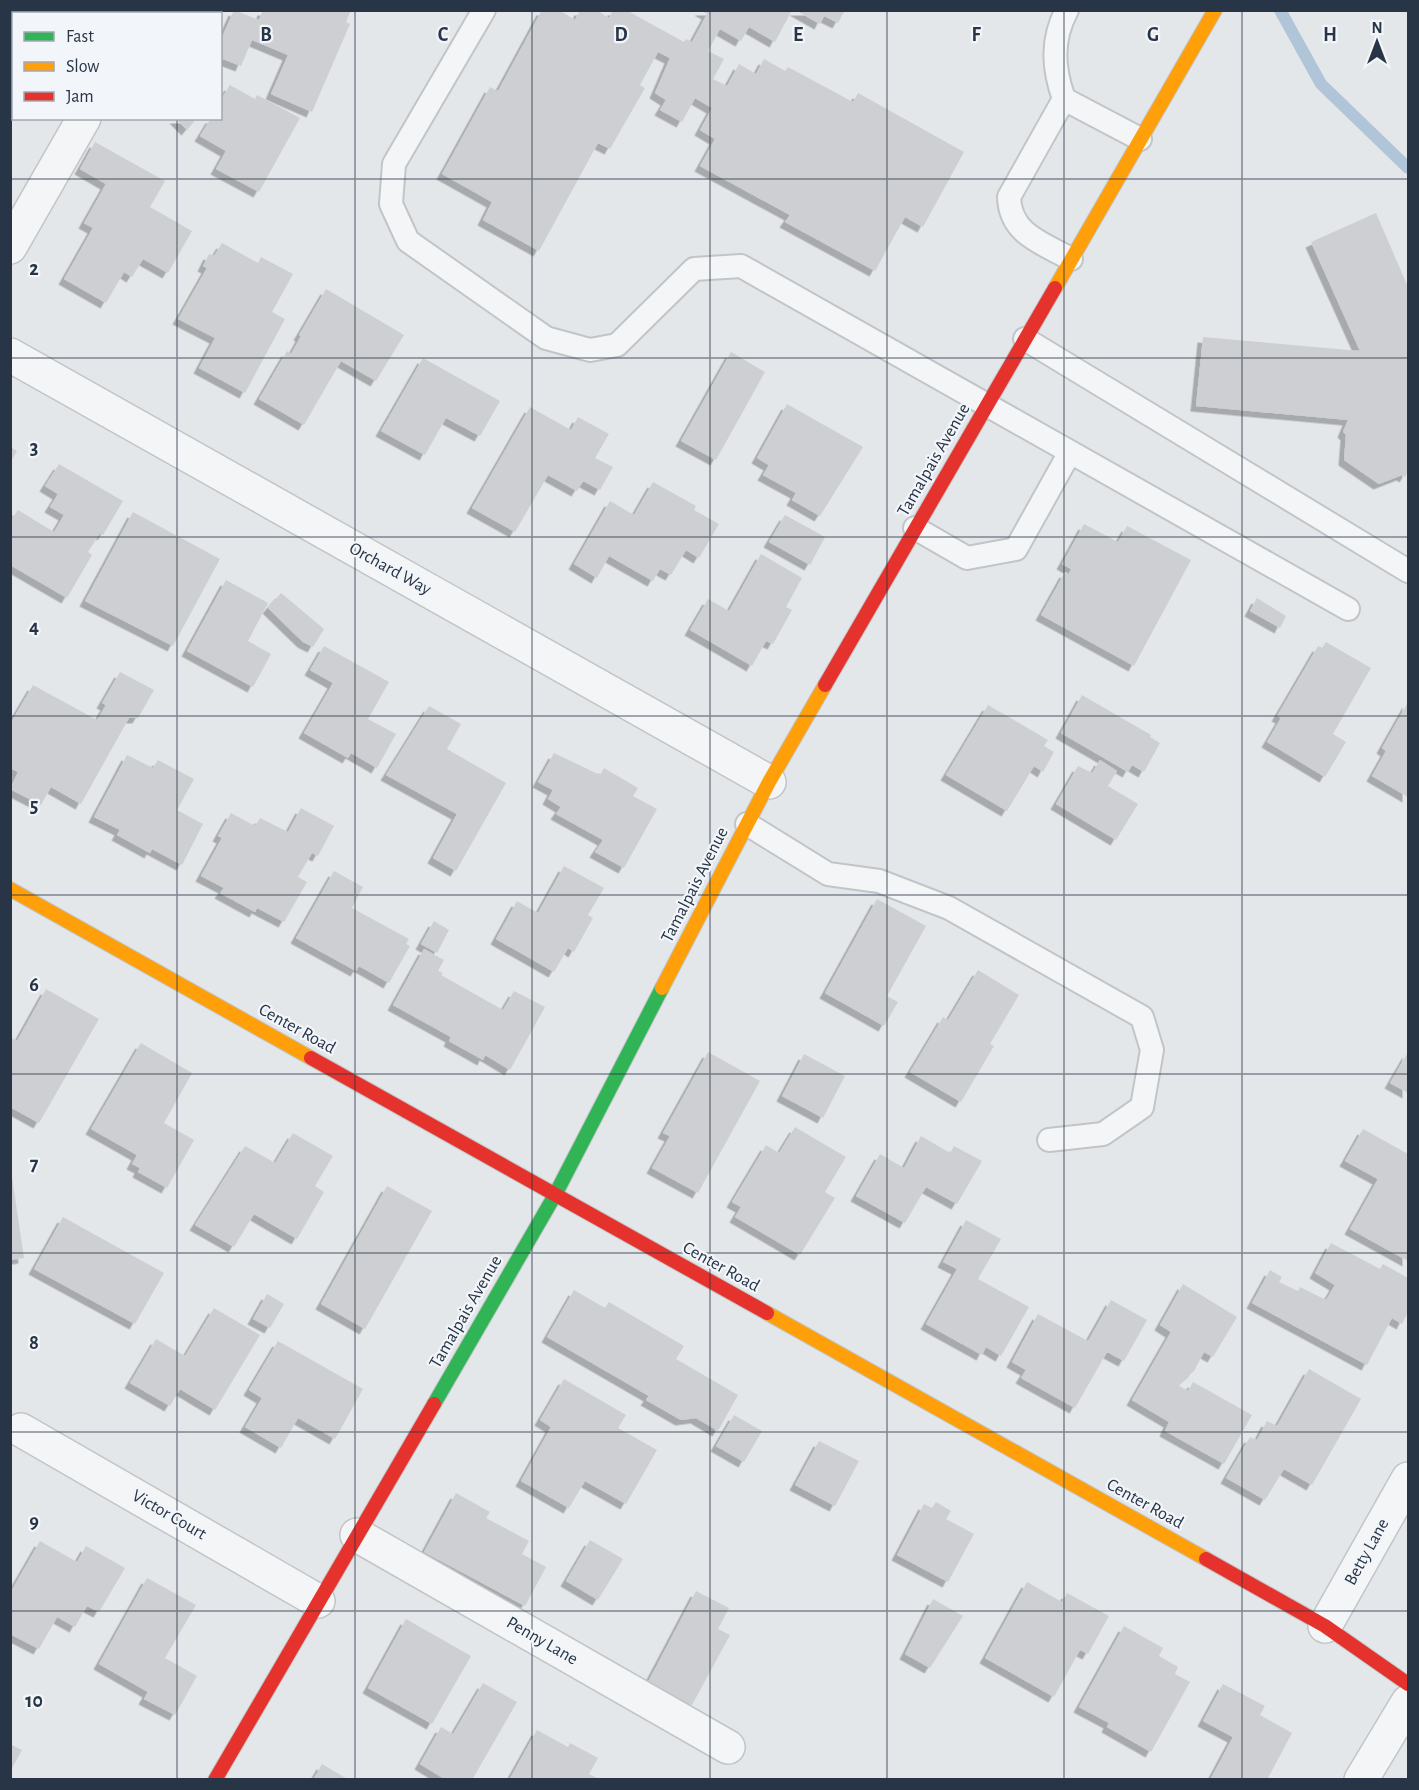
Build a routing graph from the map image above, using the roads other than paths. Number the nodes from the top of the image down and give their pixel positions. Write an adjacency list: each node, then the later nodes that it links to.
1 (484, 10): 11 (lane)
2 (1067, 10): 4 (lane)
3 (1215, 10): 6 (street, Tamalpais Avenue)
4 (1064, 99): 6 (lane); 8 (lane)
5 (83, 120): 7 (street)
6 (1140, 139): 8 (street, Tamalpais Avenue)
7 (10, 247)
8 (1071, 259): 9 (street, Tamalpais Avenue)
9 (1025, 339): 11 (street, Tamalpais Avenue); 14 (lane)
10 (10, 355): 16 (street, Orchard Way)
11 (986, 405): 12 (lane); 13 (street, Tamalpais Avenue)
12 (1070, 452): 13 (lane); 15 (lane)
13 (915, 528): 16 (street, Tamalpais Avenue)
14 (1408, 571)
15 (1348, 609)
16 (769, 782): 17 (street, Tamalpais Avenue)
17 (747, 824): 19 (lane); 20 (street, Tamalpais Avenue)
18 (10, 889): 20 (street, Center Road)
19 (1049, 1140)
20 (555, 1195): 23 (street, Tamalpais Avenue); 25 (street, Center Road)
21 (21, 1430): 24 (street, Victor Court)
22 (1408, 1479): 25 (street, Betty Lane)
23 (357, 1535): 24 (street, Tamalpais Avenue); 28 (street, Penny Lane)
24 (318, 1601): 29 (street, Tamalpais Avenue)
25 (1325, 1626): 26 (street, Center Road)
26 (1408, 1684)
27 (1408, 1702): 30 (street)
28 (728, 1746)
29 (215, 1779)
30 (1361, 1779)

